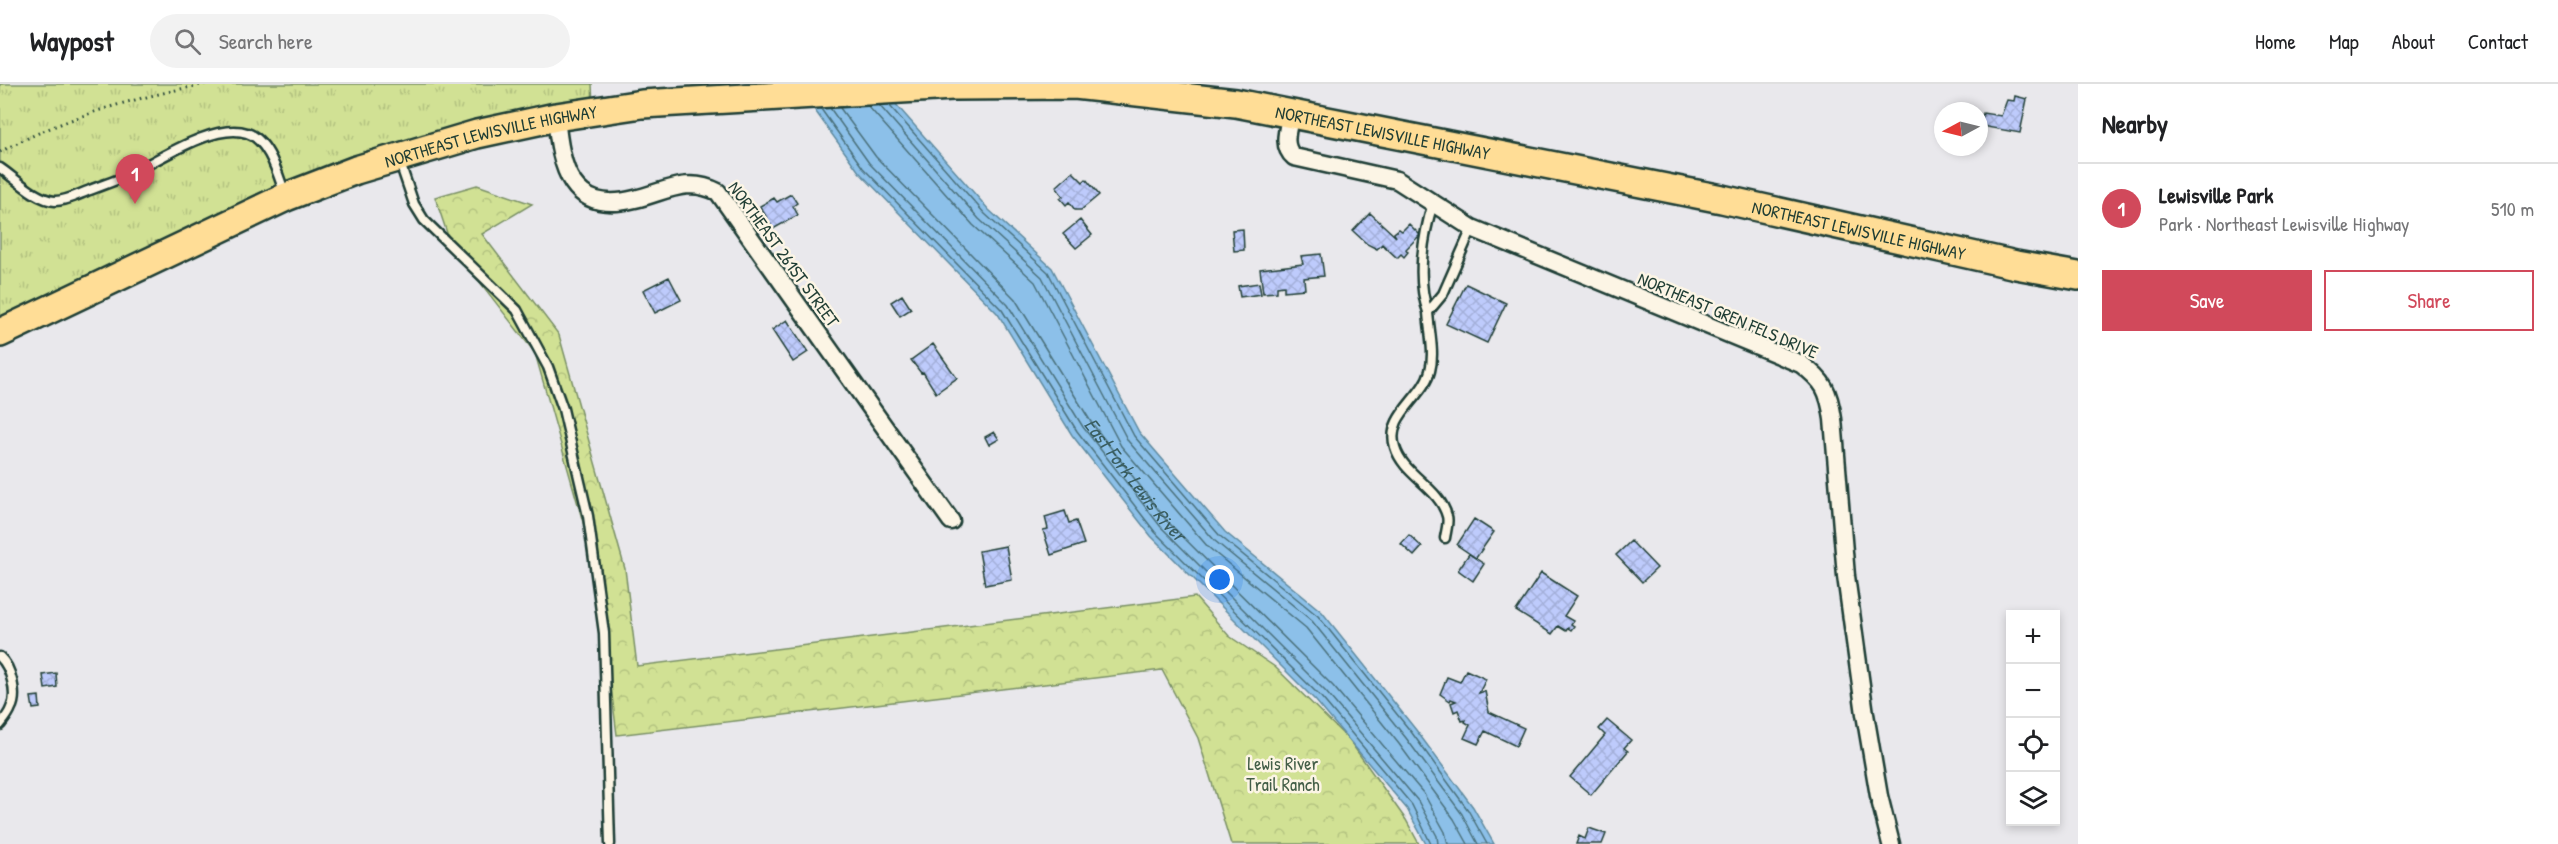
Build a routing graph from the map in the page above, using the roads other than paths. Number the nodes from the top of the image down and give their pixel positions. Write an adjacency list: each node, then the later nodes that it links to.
1 (1075, 85): 2 (main road, NORTHEAST LEWISVILLE HIGHWAY); 3 (main road, NORTHEAST LEWISVILLE HIGHWAY)
2 (1291, 114): 7 (street, NORTHEAST GREN FELS DRIVE); 9 (main road, NORTHEAST LEWISVILLE HIGHWAY)
3 (556, 117): 4 (main road, NORTHEAST LEWISVILLE HIGHWAY); 12 (street, NORTHEAST 261ST STREET)
4 (398, 157): 6 (main road, NORTHEAST LEWISVILLE HIGHWAY); 16 (lane)
5 (0, 168): 6 (lane)
6 (286, 197): 11 (main road, NORTHEAST LEWISVILLE HIGHWAY)
7 (1433, 203): 8 (street, NORTHEAST GREN FELS DRIVE); 10 (lane)
8 (1472, 228): 10 (lane); 17 (street, NORTHEAST GREN FELS DRIVE)
9 (2078, 276)
10 (1428, 312): 13 (lane)
11 (0, 333)
12 (951, 521)
13 (1445, 538)
14 (0, 657): 15 (lane)
15 (0, 725)
16 (610, 844)
17 (1891, 844)

